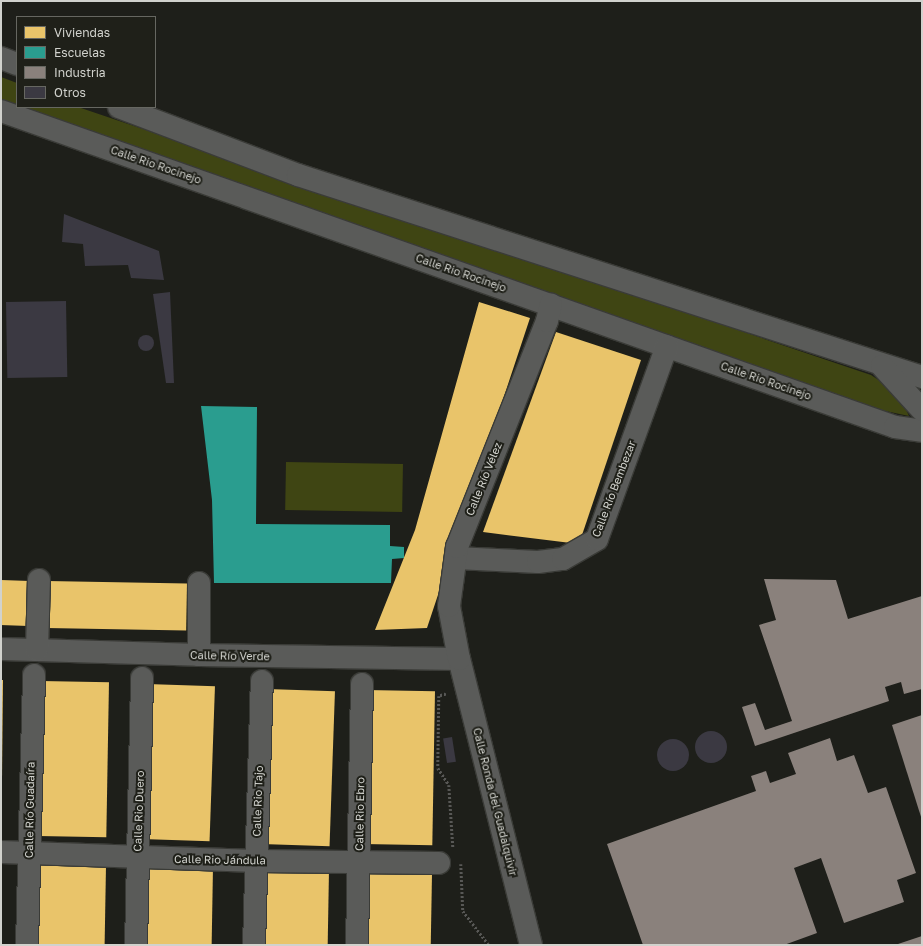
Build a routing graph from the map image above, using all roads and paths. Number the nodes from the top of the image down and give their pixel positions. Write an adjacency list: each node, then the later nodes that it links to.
1 (1, 58): 2 (street)
2 (16, 64)
3 (122, 108): 7 (street)
4 (1, 111): 5 (street, Calle Rio Rocinejo)
5 (551, 304): 6 (street, Calle Rio Rocinejo); 11 (street, Calle Río Vélez)
6 (667, 346): 10 (street, Calle Rio Rocinejo); 11 (street, Calle Río Bembezar)
7 (878, 362): 8 (street); 9 (street)
8 (920, 375)
9 (922, 410)
10 (922, 431)
11 (456, 558): 17 (street, Calle Río Vélez)
12 (39, 580): 15 (street)
13 (199, 583): 16 (street)
14 (1, 649): 15 (street, Calle Río Verde)
15 (37, 650): 16 (street, Calle Río Verde)
16 (198, 655): 17 (street, Calle Río Verde)
17 (459, 659): 32 (street, Calle Ronda del Guadalquivir)
18 (34, 675): 23 (street, Calle Río Guadaíra)
19 (142, 678): 24 (street, Calle Rio Duero)
20 (262, 681): 25 (street, Calle Rio Tajo)
21 (362, 684): 26 (street, Calle Rio Ebro)
22 (1, 852): 23 (street, Calle Rio Jándula)
23 (29, 854): 24 (street, Calle Rio Jándula); 28 (street, Calle Río Guadaíra)
24 (138, 858): 25 (street, Calle Rio Jándula); 29 (street, Calle Rio Duero)
25 (256, 861): 26 (street, Calle Rio Jándula); 30 (street, Calle Rio Tajo)
26 (359, 861): 27 (street, Calle Rio Jándula); 31 (street, Calle Rio Ebro)
27 (439, 862)
28 (27, 945)
29 (136, 945)
30 (254, 945)
31 (357, 945)
32 (531, 945)

